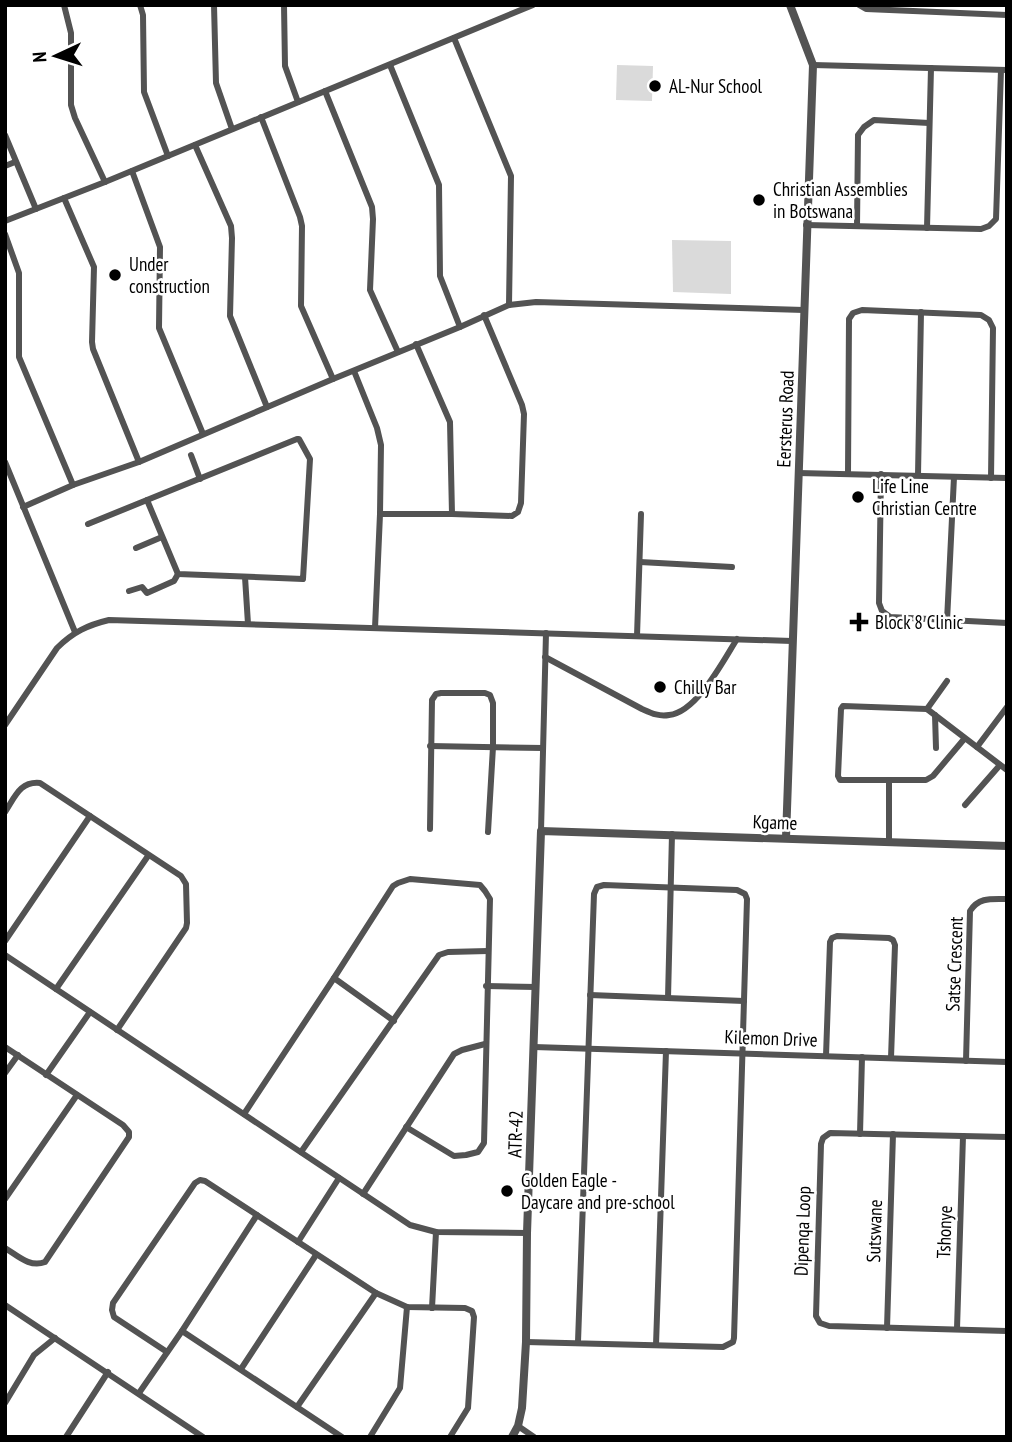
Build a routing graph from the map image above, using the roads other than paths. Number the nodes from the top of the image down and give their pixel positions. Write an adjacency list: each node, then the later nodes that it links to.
1 (64, 5): 27 (street)
2 (139, 5): 23 (street)
3 (214, 5): 20 (street)
4 (284, 5): 17 (street)
5 (533, 5): 11 (street)
6 (790, 5): 13 (street, Eersterus Road)
7 (859, 5): 9 (street)
8 (1006, 5): 10 (street)
9 (929, 8): 10 (street)
10 (1006, 15)
11 (454, 38): 12 (street); 35 (street)
12 (390, 65): 16 (street); 39 (street)
13 (813, 65): 14 (street); 31 (street, Eersterus Road)
14 (931, 68): 15 (street); 19 (street)
15 (1004, 70): 33 (street)
16 (325, 91): 17 (street); 41 (street)
17 (298, 102): 18 (street)
18 (261, 117): 20 (street); 43 (street)
19 (929, 123): 32 (street); 33 (street)
20 (232, 129): 22 (street)
21 (5, 135): 24 (street)
22 (194, 145): 23 (street); 44 (street)
23 (168, 156): 26 (street)
24 (15, 162): 25 (street); 29 (street)
25 (5, 166)
26 (132, 171): 27 (street); 45 (street)
27 (105, 182): 28 (street)
28 (64, 198): 29 (street); 48 (street)
29 (36, 209): 30 (street)
30 (5, 221)
31 (806, 225): 32 (street); 36 (street, Eersterus Road)
32 (857, 226): 33 (street)
33 (927, 228)
34 (5, 234): 57 (street)
35 (509, 304): 36 (street); 38 (street)
36 (804, 310): 49 (street, Eersterus Road)
37 (921, 312): 50 (street); 52 (street); 54 (street)
38 (484, 315): 39 (street); 61 (street)
39 (460, 327): 40 (street)
40 (416, 344): 41 (street); 61 (street)
41 (398, 352): 42 (street)
42 (354, 371): 43 (street); 60 (street)
43 (333, 379): 44 (street)
44 (267, 407): 45 (street)
45 (203, 434): 48 (street)
46 (191, 455): 56 (street)
47 (5, 462): 59 (street)
48 (139, 462): 57 (street)
49 (799, 473): 50 (street); 79 (street, Eersterus Road)
50 (848, 473): 51 (street)
51 (881, 474): 52 (street); 71 (street)
52 (918, 475): 53 (street)
53 (954, 477): 54 (street); 71 (street)
54 (991, 478): 55 (street)
55 (1007, 478)
56 (200, 479): 58 (street); 69 (street)
57 (73, 485): 59 (street)
58 (147, 500): 63 (street); 64 (street)
59 (23, 507): 75 (street)
60 (380, 514): 61 (street); 74 (street)
61 (452, 514)
62 (641, 514): 66 (street)
63 (88, 524)
64 (162, 537): 65 (street); 68 (street)
65 (136, 548)
66 (640, 562): 67 (street); 77 (street)
67 (732, 567)
68 (178, 575): 69 (street); 70 (street)
69 (245, 578): 72 (street)
70 (129, 591)
71 (947, 621): 73 (street)
72 (248, 624): 74 (street); 75 (street)
73 (1007, 624)
74 (375, 628): 76 (street)
75 (75, 632): 85 (street)
76 (546, 633): 77 (street); 80 (street)
77 (638, 636): 78 (street)
78 (737, 639): 79 (street); 80 (street)
79 (792, 640): 102 (street, Eersterus Road)
80 (545, 657): 90 (street)
81 (947, 681): 83 (street)
82 (1007, 707): 89 (street)
83 (927, 709): 84 (street); 94 (street)
84 (935, 715): 86 (street); 91 (street)
85 (5, 725)
86 (965, 738): 89 (street); 94 (street)
87 (430, 746): 88 (street); 88 (street); 98 (street)
88 (493, 747): 90 (street); 100 (street)
89 (977, 747): 92 (street)
90 (543, 748): 99 (street)
91 (936, 748)
92 (1000, 765): 93 (street); 95 (street)
93 (1007, 770)
94 (889, 780): 103 (street)
95 (965, 805)
96 (5, 812): 97 (street)
97 (90, 816): 105 (street); 108 (street)
98 (429, 828)
99 (541, 831): 101 (street, Kgame); 113 (street, ATR-42)
100 (488, 832)
101 (672, 834): 102 (street, Kgame); 106 (street)
102 (786, 838): 103 (street, Kgame)
103 (889, 842): 104 (street, Kgame)
104 (1007, 846)
105 (148, 856): 114 (street); 120 (street)
106 (671, 888): 115 (street); 116 (street); 117 (street)
107 (1007, 899): 131 (street, Satse Crescent)
108 (5, 941)
109 (488, 951): 111 (street); 112 (street); 119 (street)
110 (5, 955): 114 (street)
111 (334, 978): 119 (street); 136 (street)
112 (486, 986): 113 (street); 121 (street)
113 (536, 987): 123 (street, ATR-42)
114 (56, 989): 118 (street)
115 (590, 996): 116 (street); 124 (street)
116 (668, 998): 117 (street)
117 (744, 1001): 126 (street)
118 (90, 1012): 120 (street); 134 (street)
119 (394, 1021): 142 (street)
120 (117, 1030): 136 (street)
121 (485, 1044): 137 (street); 137 (street)
122 (5, 1047): 127 (street)
123 (534, 1047): 124 (street, Kilemon Drive); 148 (street, ATR-42)
124 (588, 1049): 125 (street, Kilemon Drive); 162 (street)
125 (666, 1051): 126 (street, Kilemon Drive); 163 (street)
126 (742, 1053): 128 (street, Kilemon Drive); 163 (street)
127 (18, 1055): 133 (street); 134 (street)
128 (826, 1056): 129 (street, Kilemon Drive); 130 (street)
129 (862, 1057): 130 (street, Kilemon Drive); 138 (street)
130 (891, 1058): 131 (street, Kilemon Drive)
131 (967, 1061): 132 (street, Kilemon Drive)
132 (1007, 1062)
133 (5, 1073)
134 (46, 1075): 135 (street)
135 (77, 1096): 145 (street); 150 (street)
136 (244, 1114): 142 (street)
137 (405, 1127): 144 (street)
138 (860, 1134): 139 (street, Dipenqa Loop); 156 (street, Dipenqa Loop)
139 (893, 1134): 140 (street, Dipenqa Loop); 156 (street, Sutswane)
140 (963, 1136): 141 (street, Dipenqa Loop); 157 (street, Tshonye)
141 (1007, 1137)
142 (301, 1152): 143 (street)
143 (339, 1178): 144 (street); 149 (street)
144 (363, 1194): 147 (street)
145 (5, 1199)
146 (257, 1215): 149 (street); 158 (street); 164 (street)
147 (436, 1232): 148 (street); 155 (street)
148 (527, 1233): 161 (street, ATR-42)
149 (298, 1242): 151 (street)
150 (5, 1248)
151 (316, 1255): 152 (street); 165 (street)
152 (376, 1293): 154 (street); 169 (street)
153 (5, 1305): 160 (street)
154 (407, 1307): 155 (street); 174 (street)
155 (432, 1308): 175 (street)
156 (887, 1328): 157 (street, Dipenqa Loop)
157 (957, 1329): 159 (street, Dipenqa Loop)
158 (182, 1331): 164 (street); 165 (street)
159 (1007, 1331)
160 (55, 1338): 166 (street); 168 (street)
161 (526, 1342): 162 (street); 170 (street, ATR-42)
162 (578, 1342): 163 (street)
163 (656, 1345)
164 (167, 1352): 167 (street)
165 (241, 1369): 169 (street)
166 (108, 1373): 167 (street); 171 (street)
167 (139, 1393): 172 (street)
168 (5, 1403)
169 (297, 1407): 173 (street)
170 (519, 1426): 176 (street, ATR-42); 177 (street)
171 (66, 1437)
172 (203, 1437)
173 (342, 1437)
174 (370, 1437)
175 (450, 1437)
176 (512, 1437)
177 (534, 1437)

